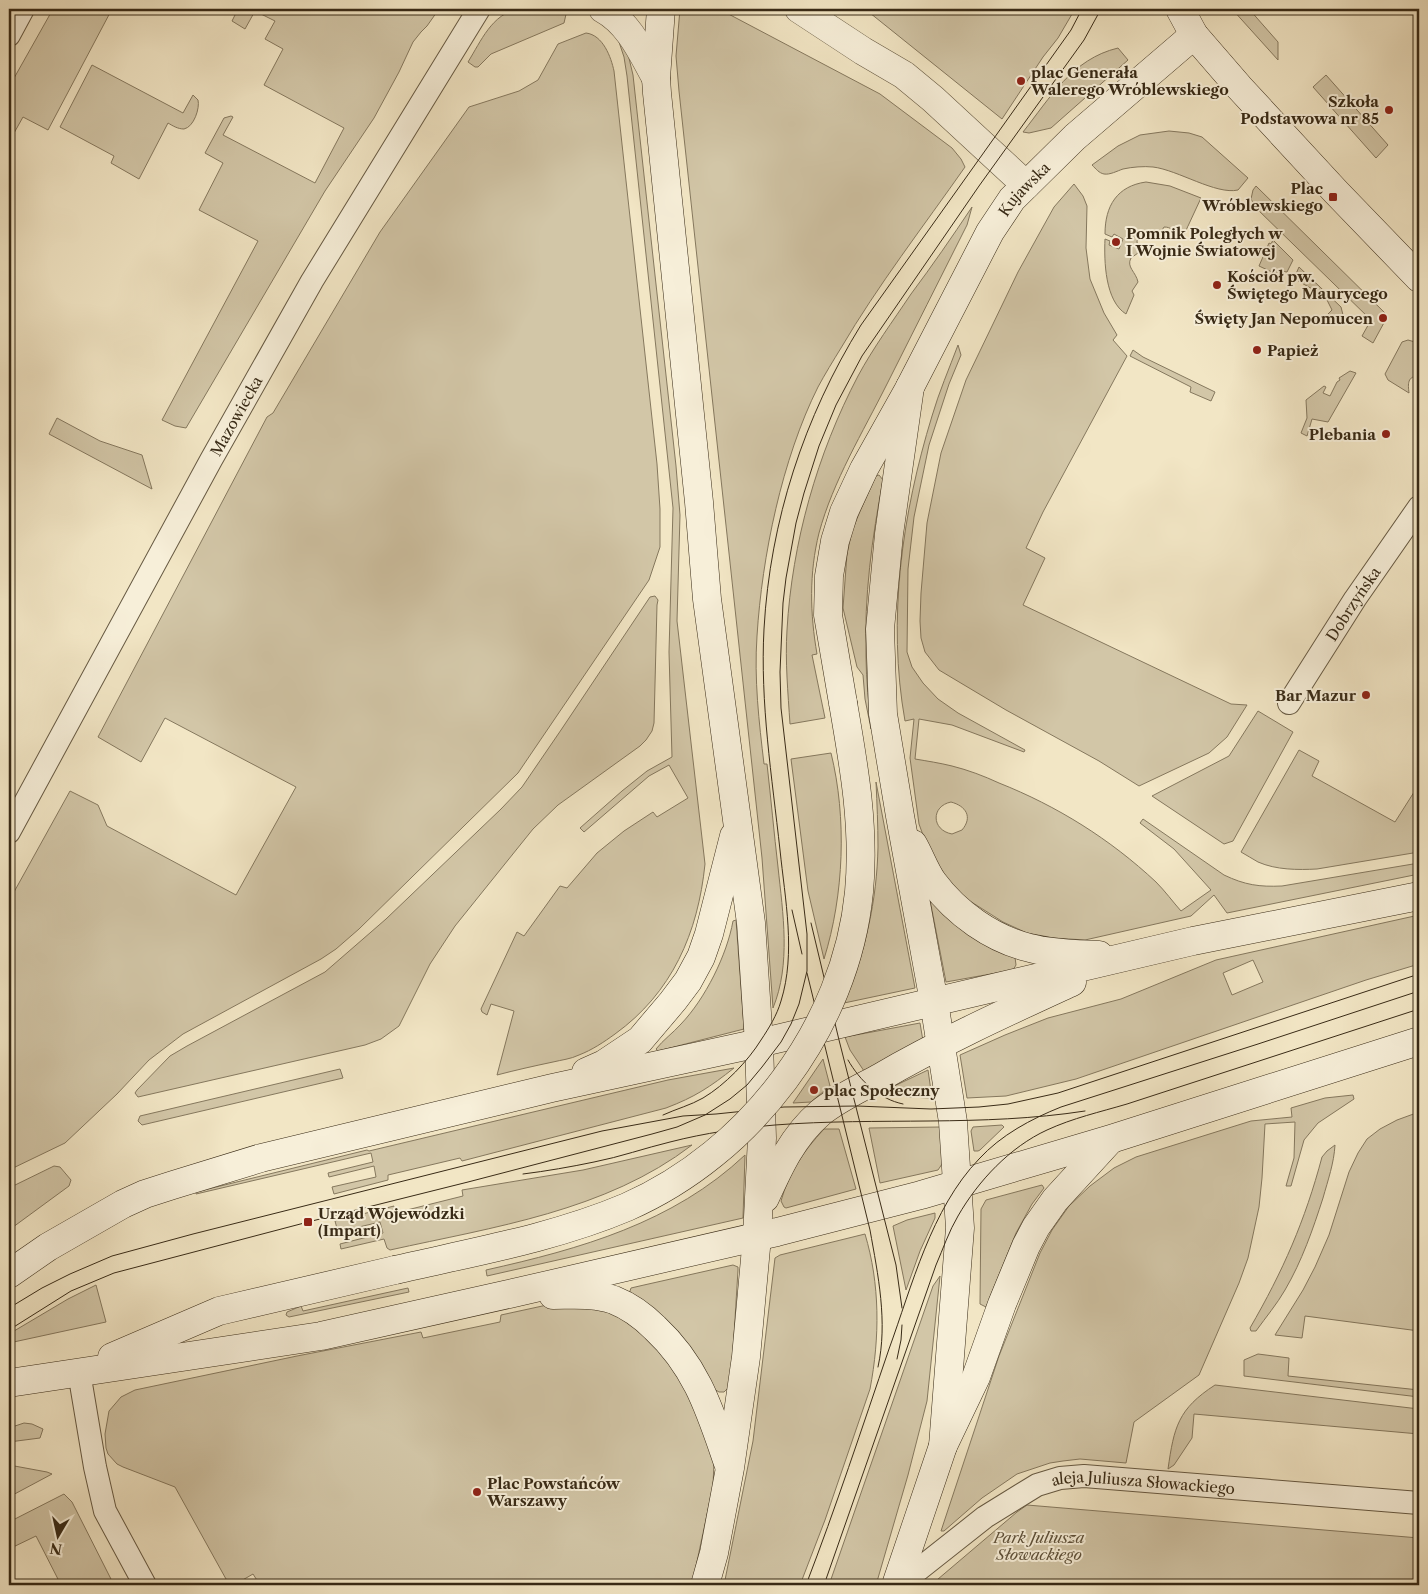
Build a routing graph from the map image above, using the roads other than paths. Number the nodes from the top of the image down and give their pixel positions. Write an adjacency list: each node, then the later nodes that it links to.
1 (23, 9): 8 (street)
2 (479, 9): 18 (street, Mazowiecka)
3 (603, 9): 10 (main road)
4 (661, 9): 10 (main road)
5 (799, 9): 11 (main road)
6 (1159, 9): 9 (main road)
7 (1180, 9): 9 (main road)
8 (9, 35)
9 (1194, 35): 11 (main road, Kujawska); 12 (main road)
10 (656, 78): 17 (main road)
11 (1026, 185): 13 (main road, Kujawska)
12 (1419, 278)
13 (910, 387): 16 (main road); 31 (main road, Kujawska, bridge)
14 (1419, 507): 15 (street, Dobrzyńska)
15 (1289, 703)
16 (901, 821): 20 (main road); 21 (main road)
17 (737, 822): 23 (main road); 25 (main road)
18 (9, 832)
19 (1419, 896): 20 (main road)
20 (1128, 957): 21 (main road); 24 (main road)
21 (934, 1002): 23 (main road); 24 (main road)
22 (1419, 1041): 26 (main road)
23 (760, 1043): 25 (main road); 28 (main road)
24 (940, 1043): 27 (main road); 28 (main road)
25 (552, 1088): 29 (main road)
26 (1111, 1139): 27 (main road); 33 (main road)
27 (958, 1185): 28 (main road); 33 (main road)
28 (758, 1225): 30 (main road); 34 (main road)
29 (9, 1274)
30 (509, 1294): 31 (main road); 34 (main road)
31 (79, 1372): 32 (main road); 36 (street)
32 (9, 1383)
33 (943, 1446): 38 (main road)
34 (730, 1468): 37 (main road)
35 (1419, 1503): 38 (street, aleja Juliusza Słowackiego)
36 (145, 1585)
37 (705, 1585)
38 (897, 1585)

